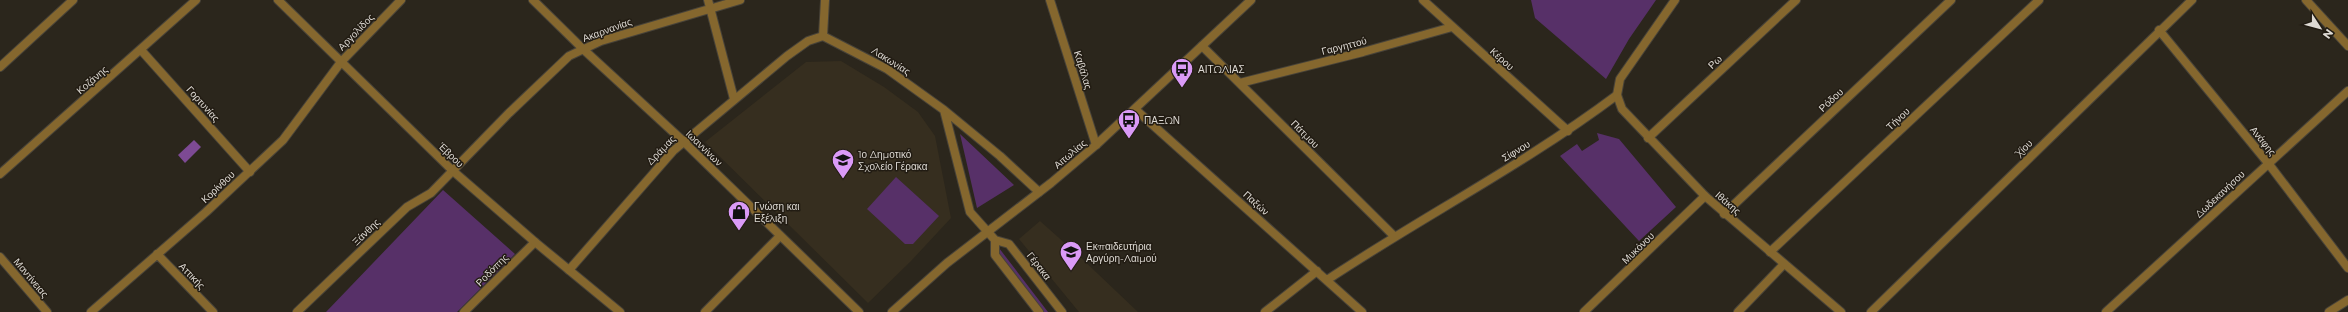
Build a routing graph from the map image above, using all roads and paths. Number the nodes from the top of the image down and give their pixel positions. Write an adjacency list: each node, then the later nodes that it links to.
1 (73, 0): 26 (street)
2 (196, 0): 24 (street, Κοζάνης)
3 (278, 0): 25 (street, Έβρου)
4 (401, 0): 25 (street, Αργολίδος)
5 (533, 0): 23 (street, Ιωαννίνων)
6 (740, 0): 17 (street, Ακαρνανίας)
7 (825, 0): 20 (street)
8 (1050, 0): 36 (street, Καβάλας)
9 (1251, 0): 21 (street, Αιτωλίας)
10 (1424, 0): 18 (street, Κέρου)
11 (1675, 0): 29 (street)
12 (1796, 0): 34 (street, Ρω)
13 (1951, 0): 43 (street, Ρόδου)
14 (2039, 0): 49 (street, Τήνου)
15 (2192, 0): 19 (street, Χίου)
16 (2306, 0): 22 (street)
17 (709, 4): 23 (street, Ακαρνανίας); 30 (street)
18 (1452, 27): 27 (street, Γαργηττού); 33 (street, Κέρου)
19 (2160, 30): 37 (street, Ανάφης); 74 (street, Χίου)
20 (823, 36): 30 (street, Δράμας); 31 (street, Λακωνίας)
21 (1202, 46): 27 (street, Πάτμου); 32 (street, Αιτωλίας)
22 (2348, 46)
23 (583, 49): 35 (street, Ιωαννίνων); 38 (street, Ακαρνανίας)
24 (141, 50): 39 (street, Γορτυνίας); 40 (street, Κοζάνης)
25 (341, 62): 38 (street, Έβρου); 39 (street, Κορίνθου)
26 (0, 67)
27 (1240, 83): 46 (street, Πάτμου)
28 (2348, 91): 37 (street, Δωδεκανήσου)
29 (1616, 95): 33 (street, Σίφνου); 34 (street, Ιθάκης)
30 (734, 100): 35 (street, Δράμας)
31 (944, 110): 41 (street, Λακωνίας); 44 (street)
32 (1136, 110): 36 (street, Αιτωλίας); 55 (street, Παξών)
33 (1568, 132): 46 (street, Σίφνου)
34 (1648, 138): 42 (street, Ιθάκης)
35 (683, 141): 45 (street, Ιωαννίνων); 54 (street, Δράμας)
36 (1096, 145): 41 (street, Αιτωλίας)
37 (2268, 163): 53 (street, Ανάφης); 75 (street, Δωδεκανήσου)
38 (453, 170): 48 (street, Έβρου); 61 (street, Ξάνθης)
39 (250, 172): 50 (street, Κορίνθου)
40 (0, 174)
41 (1039, 192): 44 (street, Αιτωλίας)
42 (1705, 196): 43 (street, Ιθάκης); 71 (street, Μυκόνου)
43 (1724, 214): 49 (street, Ιθάκης)
44 (988, 231): 47 (street, Γέρακα); 66 (street, Αιτωλίας)
45 (780, 236): 64 (street); 65 (street, Ιωαννίνων)
46 (1394, 236): 56 (street, Σίφνου)
47 (995, 240): 67 (street, Γέρακα); 68 (street, Γέρακα)
48 (534, 242): 54 (street, Έβρου); 62 (street, Ροδόπης)
49 (1770, 252): 52 (street, Ιθάκης)
50 (157, 254): 59 (street, Κορίνθου); 60 (street, Αττικής)
51 (0, 257): 58 (street, Μαντίνειας)
52 (1784, 264): 72 (street); 73 (street, Ιθάκης)
53 (2348, 268)
54 (569, 270): 63 (street, Έβρου)
55 (1316, 271): 56 (street, Παξών); 69 (street)
56 (1327, 280): 70 (street, Παξών)
57 (2348, 300): 76 (street)
58 (47, 312)
59 (91, 312)
60 (213, 312)
61 (297, 312)
62 (464, 312)
63 (620, 312)
64 (705, 312)
65 (859, 312)
66 (892, 312)
67 (1039, 312)
68 (1062, 312)
69 (1265, 312)
70 (1362, 312)
71 (1584, 312)
72 (1738, 312)
73 (1841, 312)
74 (1871, 312)
75 (2106, 312)
76 (2329, 312)

